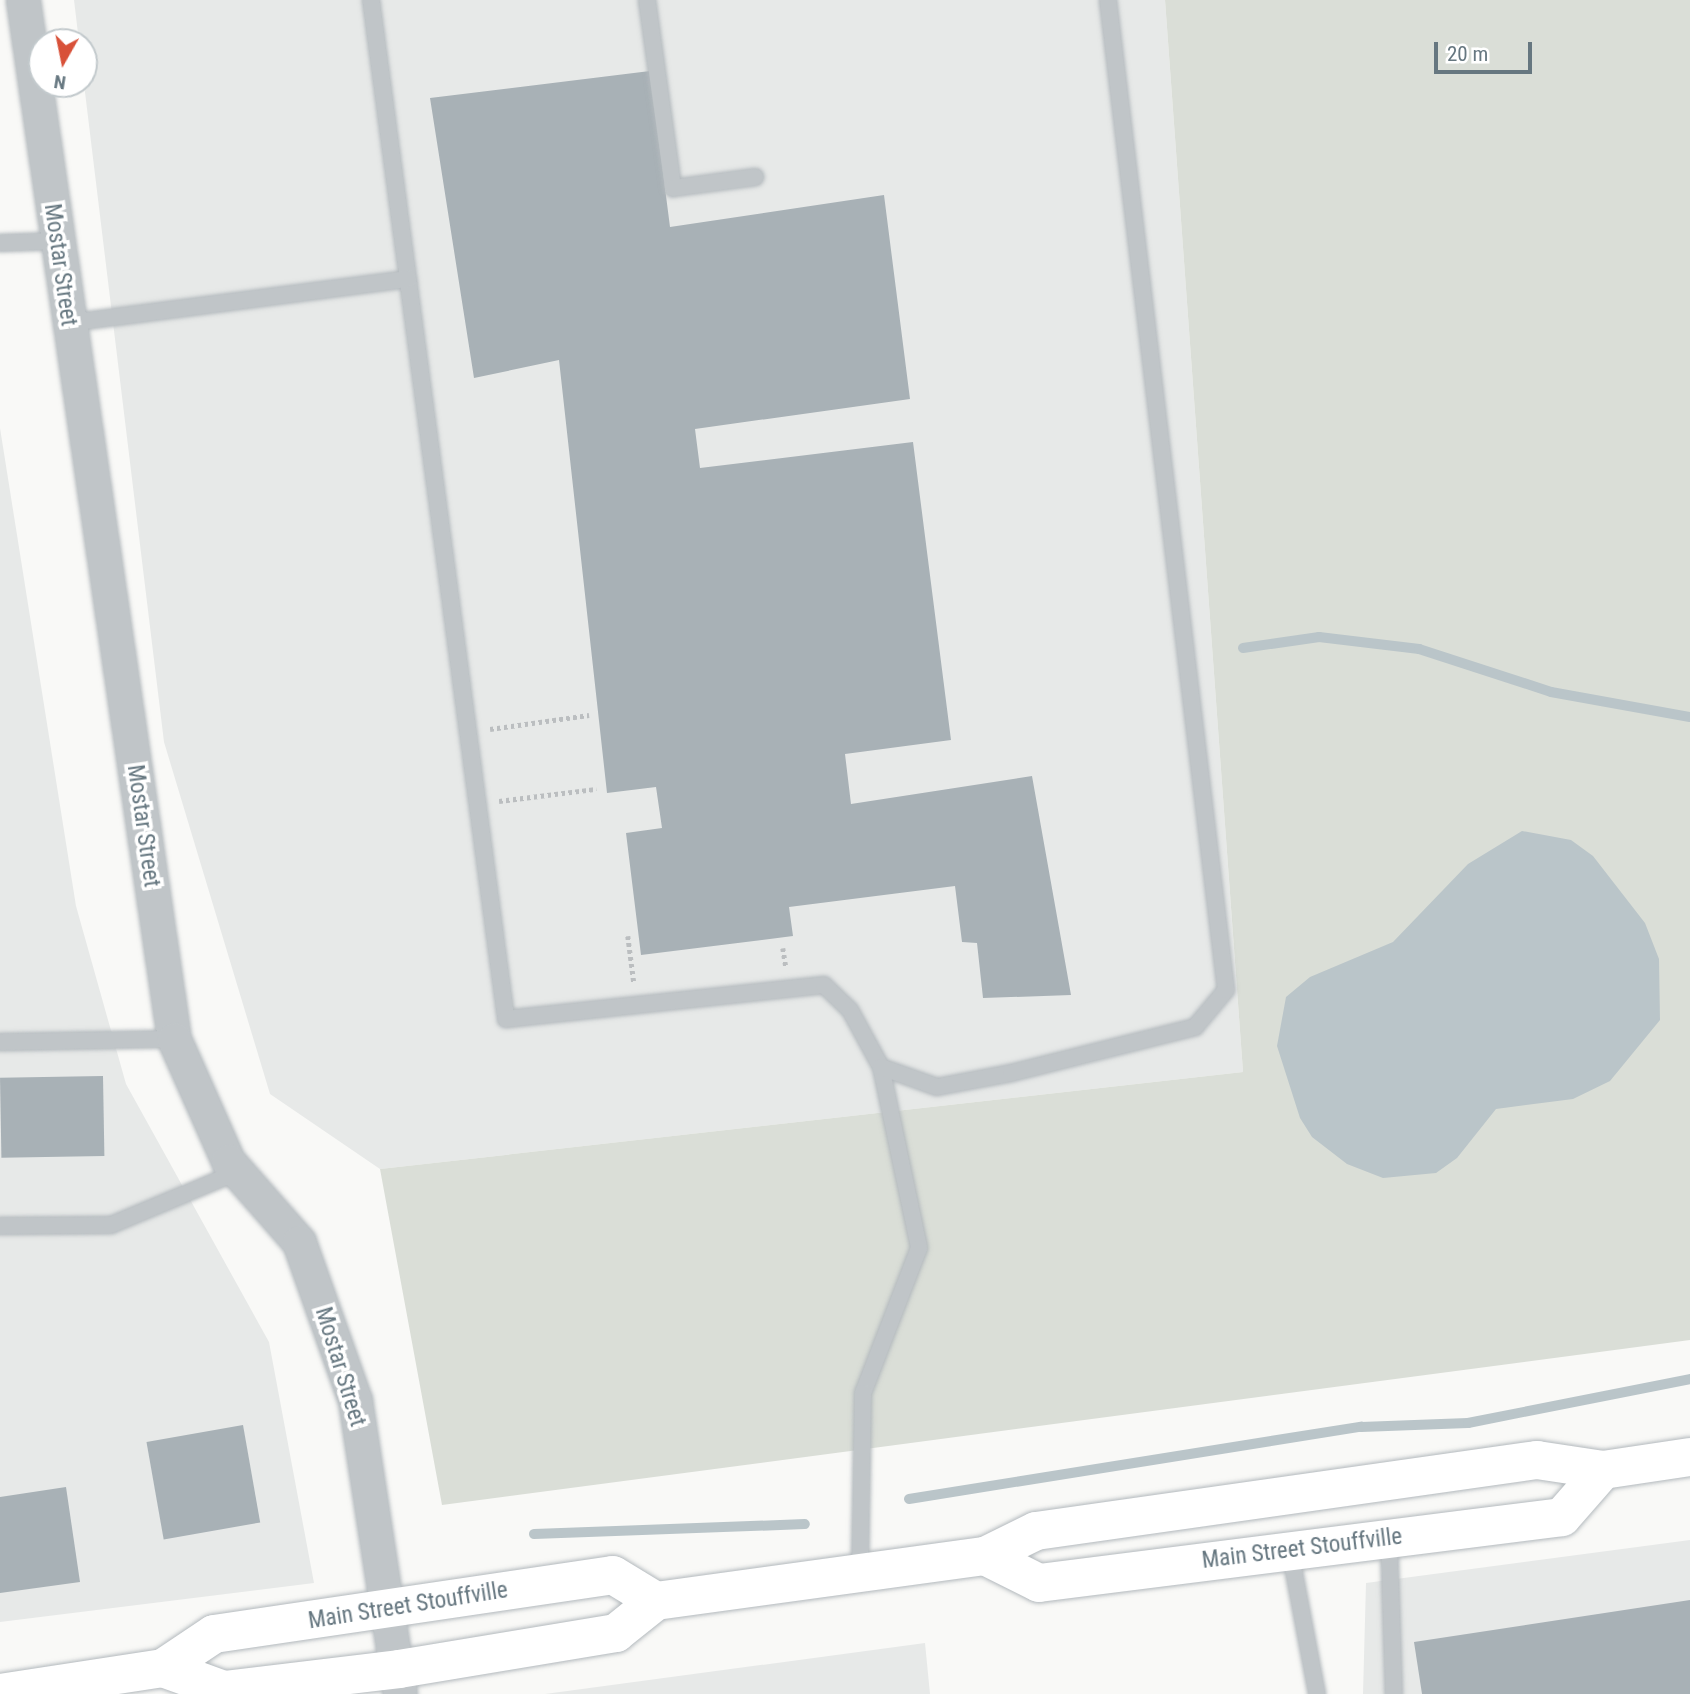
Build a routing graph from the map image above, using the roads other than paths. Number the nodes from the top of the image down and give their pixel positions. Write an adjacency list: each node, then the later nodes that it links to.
1 (23, 0): 6 (street, Mostar Street)
2 (371, 0): 8 (lane)
3 (647, 0): 5 (lane)
4 (1108, 0): 12 (lane)
5 (755, 177)
6 (57, 241): 7 (lane); 9 (street, Mostar Street)
7 (0, 243)
8 (408, 279): 9 (lane); 12 (lane)
9 (68, 323): 10 (street, Mostar Street)
10 (174, 1039): 11 (lane); 13 (street, Mostar Street)
11 (0, 1042)
12 (881, 1067): 20 (lane)
13 (235, 1172): 14 (lane); 22 (street, Mostar Street)
14 (0, 1226)
15 (1690, 1457): 16 (main road)
16 (1603, 1470): 17 (main road, Main Street Stouffville); 19 (main road)
17 (1389, 1538): 18 (main road, Main Street Stouffville); 27 (lane)
18 (1290, 1551): 19 (main road, Main Street Stouffville); 26 (lane)
19 (985, 1556): 20 (main road)
20 (860, 1572): 21 (main road)
21 (656, 1601): 22 (main road, Main Street Stouffville); 24 (main road, Main Street Stouffville)
22 (391, 1608): 23 (main road, Main Street Stouffville); 24 (street, Mostar Street)
23 (163, 1668): 24 (main road, Main Street Stouffville); 25 (main road, Main Street Stouffville)
24 (399, 1682)
25 (0, 1693)
26 (1317, 1694)
27 (1394, 1694)

